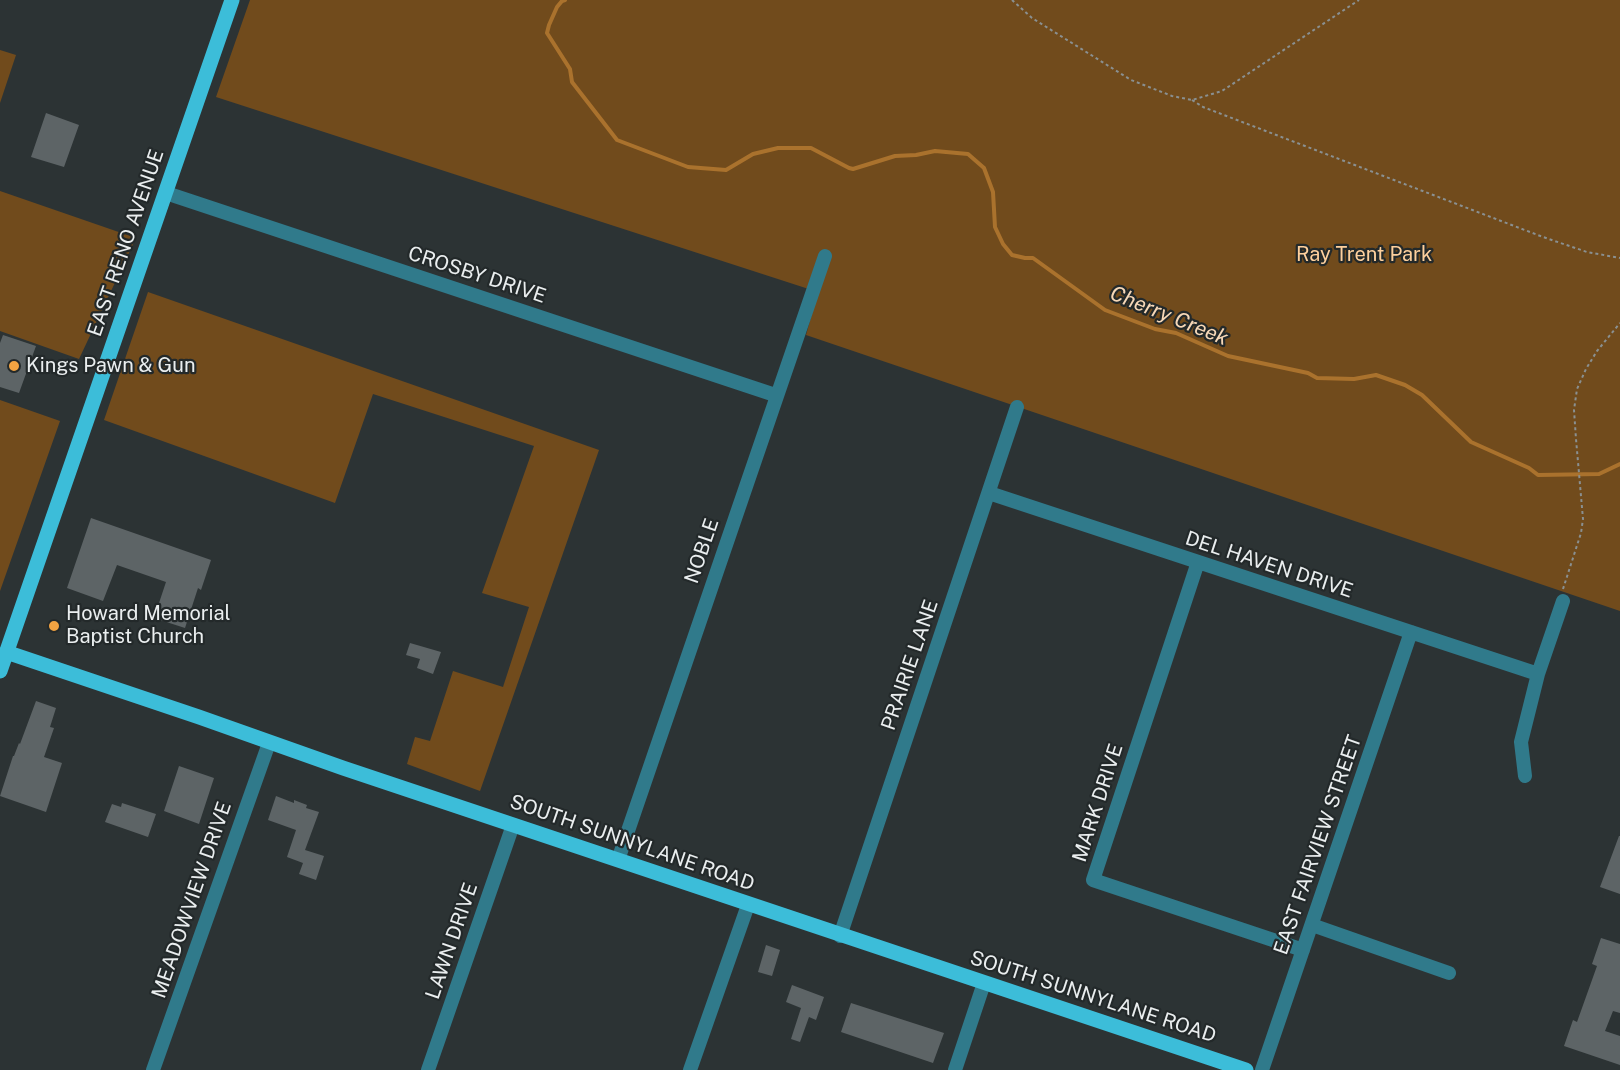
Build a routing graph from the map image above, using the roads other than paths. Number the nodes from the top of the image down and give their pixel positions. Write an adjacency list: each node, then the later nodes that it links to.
1 (232, 0): 2 (main road, EAST RENO AVENUE)
2 (166, 193): 4 (street, CROSBY DRIVE); 10 (main road, EAST RENO AVENUE)
3 (825, 256): 4 (street, NOBLE)
4 (776, 395): 16 (street, NOBLE)
5 (1017, 407): 6 (street, PRAIRIE LANE)
6 (989, 493): 7 (street, DEL HAVEN DRIVE); 19 (street, PRAIRIE LANE)
7 (1198, 562): 9 (street, DEL HAVEN DRIVE); 20 (street, MARK DRIVE)
8 (1563, 601): 12 (street)
9 (1411, 632): 12 (street, DEL HAVEN DRIVE); 18 (street, EAST FAIRVIEW STREET)
10 (3, 651): 11 (main road, EAST RENO AVENUE); 13 (main road, SOUTH SUNNYLANE ROAD)
11 (0, 671)
12 (1538, 674): 14 (street)
13 (269, 743): 15 (main road, SOUTH SUNNYLANE ROAD); 24 (street, MEADOWVIEW DRIVE)
14 (1525, 776)
15 (513, 825): 16 (main road, SOUTH SUNNYLANE ROAD); 25 (street, LAWN DRIVE)
16 (618, 860): 17 (main road, SOUTH SUNNYLANE ROAD)
17 (748, 905): 19 (main road, SOUTH SUNNYLANE ROAD); 26 (street)
18 (1312, 925): 20 (street, EAST FAIRVIEW STREET); 21 (street)
19 (840, 936): 22 (main road, SOUTH SUNNYLANE ROAD)
20 (1303, 950): 28 (street, EAST FAIRVIEW STREET)
21 (1449, 973)
22 (984, 983): 23 (main road, SOUTH SUNNYLANE ROAD); 27 (street)
23 (1236, 1068)
24 (153, 1070)
25 (428, 1070)
26 (690, 1070)
27 (955, 1070)
28 (1262, 1070)

